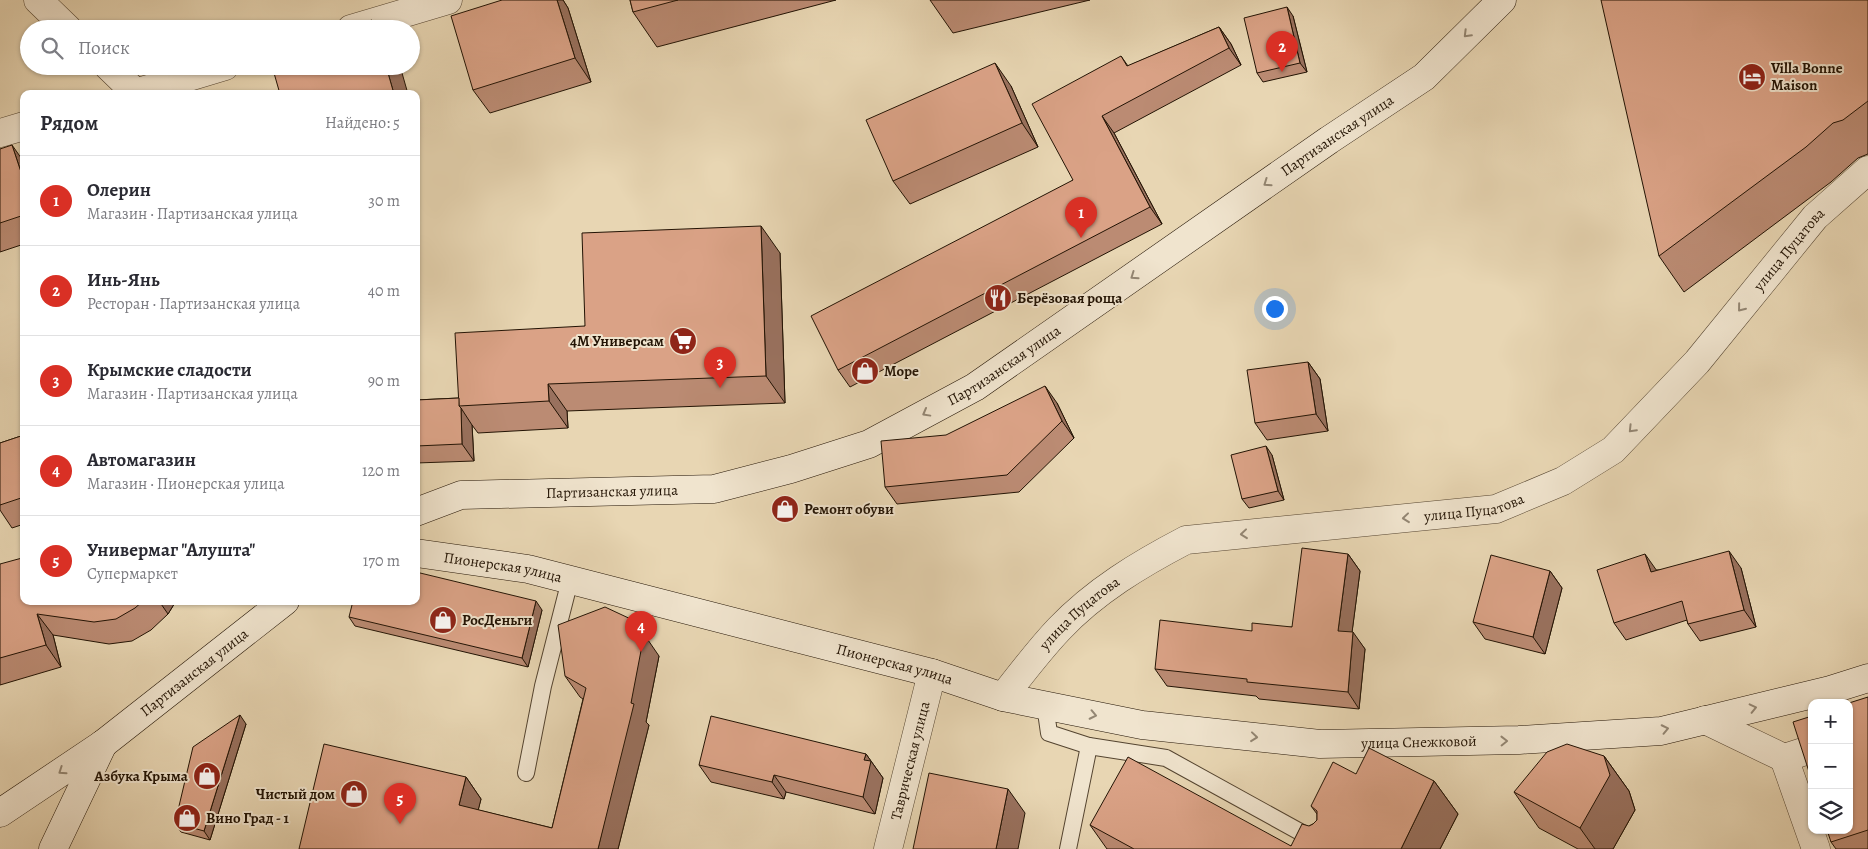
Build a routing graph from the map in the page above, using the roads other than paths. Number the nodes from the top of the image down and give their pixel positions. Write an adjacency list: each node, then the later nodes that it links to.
1 (38, 0): 4 (main road)
2 (448, 0): 5 (main road)
3 (1502, 0): 13 (main road, Партизанская улица, one-way to 13)
4 (59, 20)
5 (381, 20)
6 (117, 75): 8 (main road)
7 (195, 75): 9 (main road)
8 (131, 90)
9 (144, 90)
10 (20, 127): 11 (main road)
11 (0, 133)
12 (1868, 170): 19 (main road, улица Пуцатова, one-way to 19)
13 (420, 510)
14 (420, 554): 15 (main road, Пионерская улица)
15 (570, 580): 17 (main road, Пионерская улица); 26 (lane)
16 (280, 605): 22 (main road, Партизанская улица)
17 (932, 673): 19 (main road, Пионерская улица); 29 (main road, Таврическая улица)
18 (1868, 678): 21 (main road, улица Снежковой, one-way to 18)
19 (1003, 696): 20 (main road, Пионерская улица)
20 (1045, 705): 21 (main road, улица Снежковой, one-way to 21); 23 (lane)
21 (1705, 720): 25 (main road)
22 (103, 744): 27 (main road, Партизанская улица, one-way to 27); 28 (main road)
23 (1089, 746): 30 (lane); 31 (lane)
24 (1808, 750): 25 (main road)
25 (1784, 758): 32 (main road)
26 (526, 773)
27 (0, 813)
28 (52, 849)
29 (888, 849)
30 (1068, 849)
31 (1331, 849)
32 (1816, 849)

